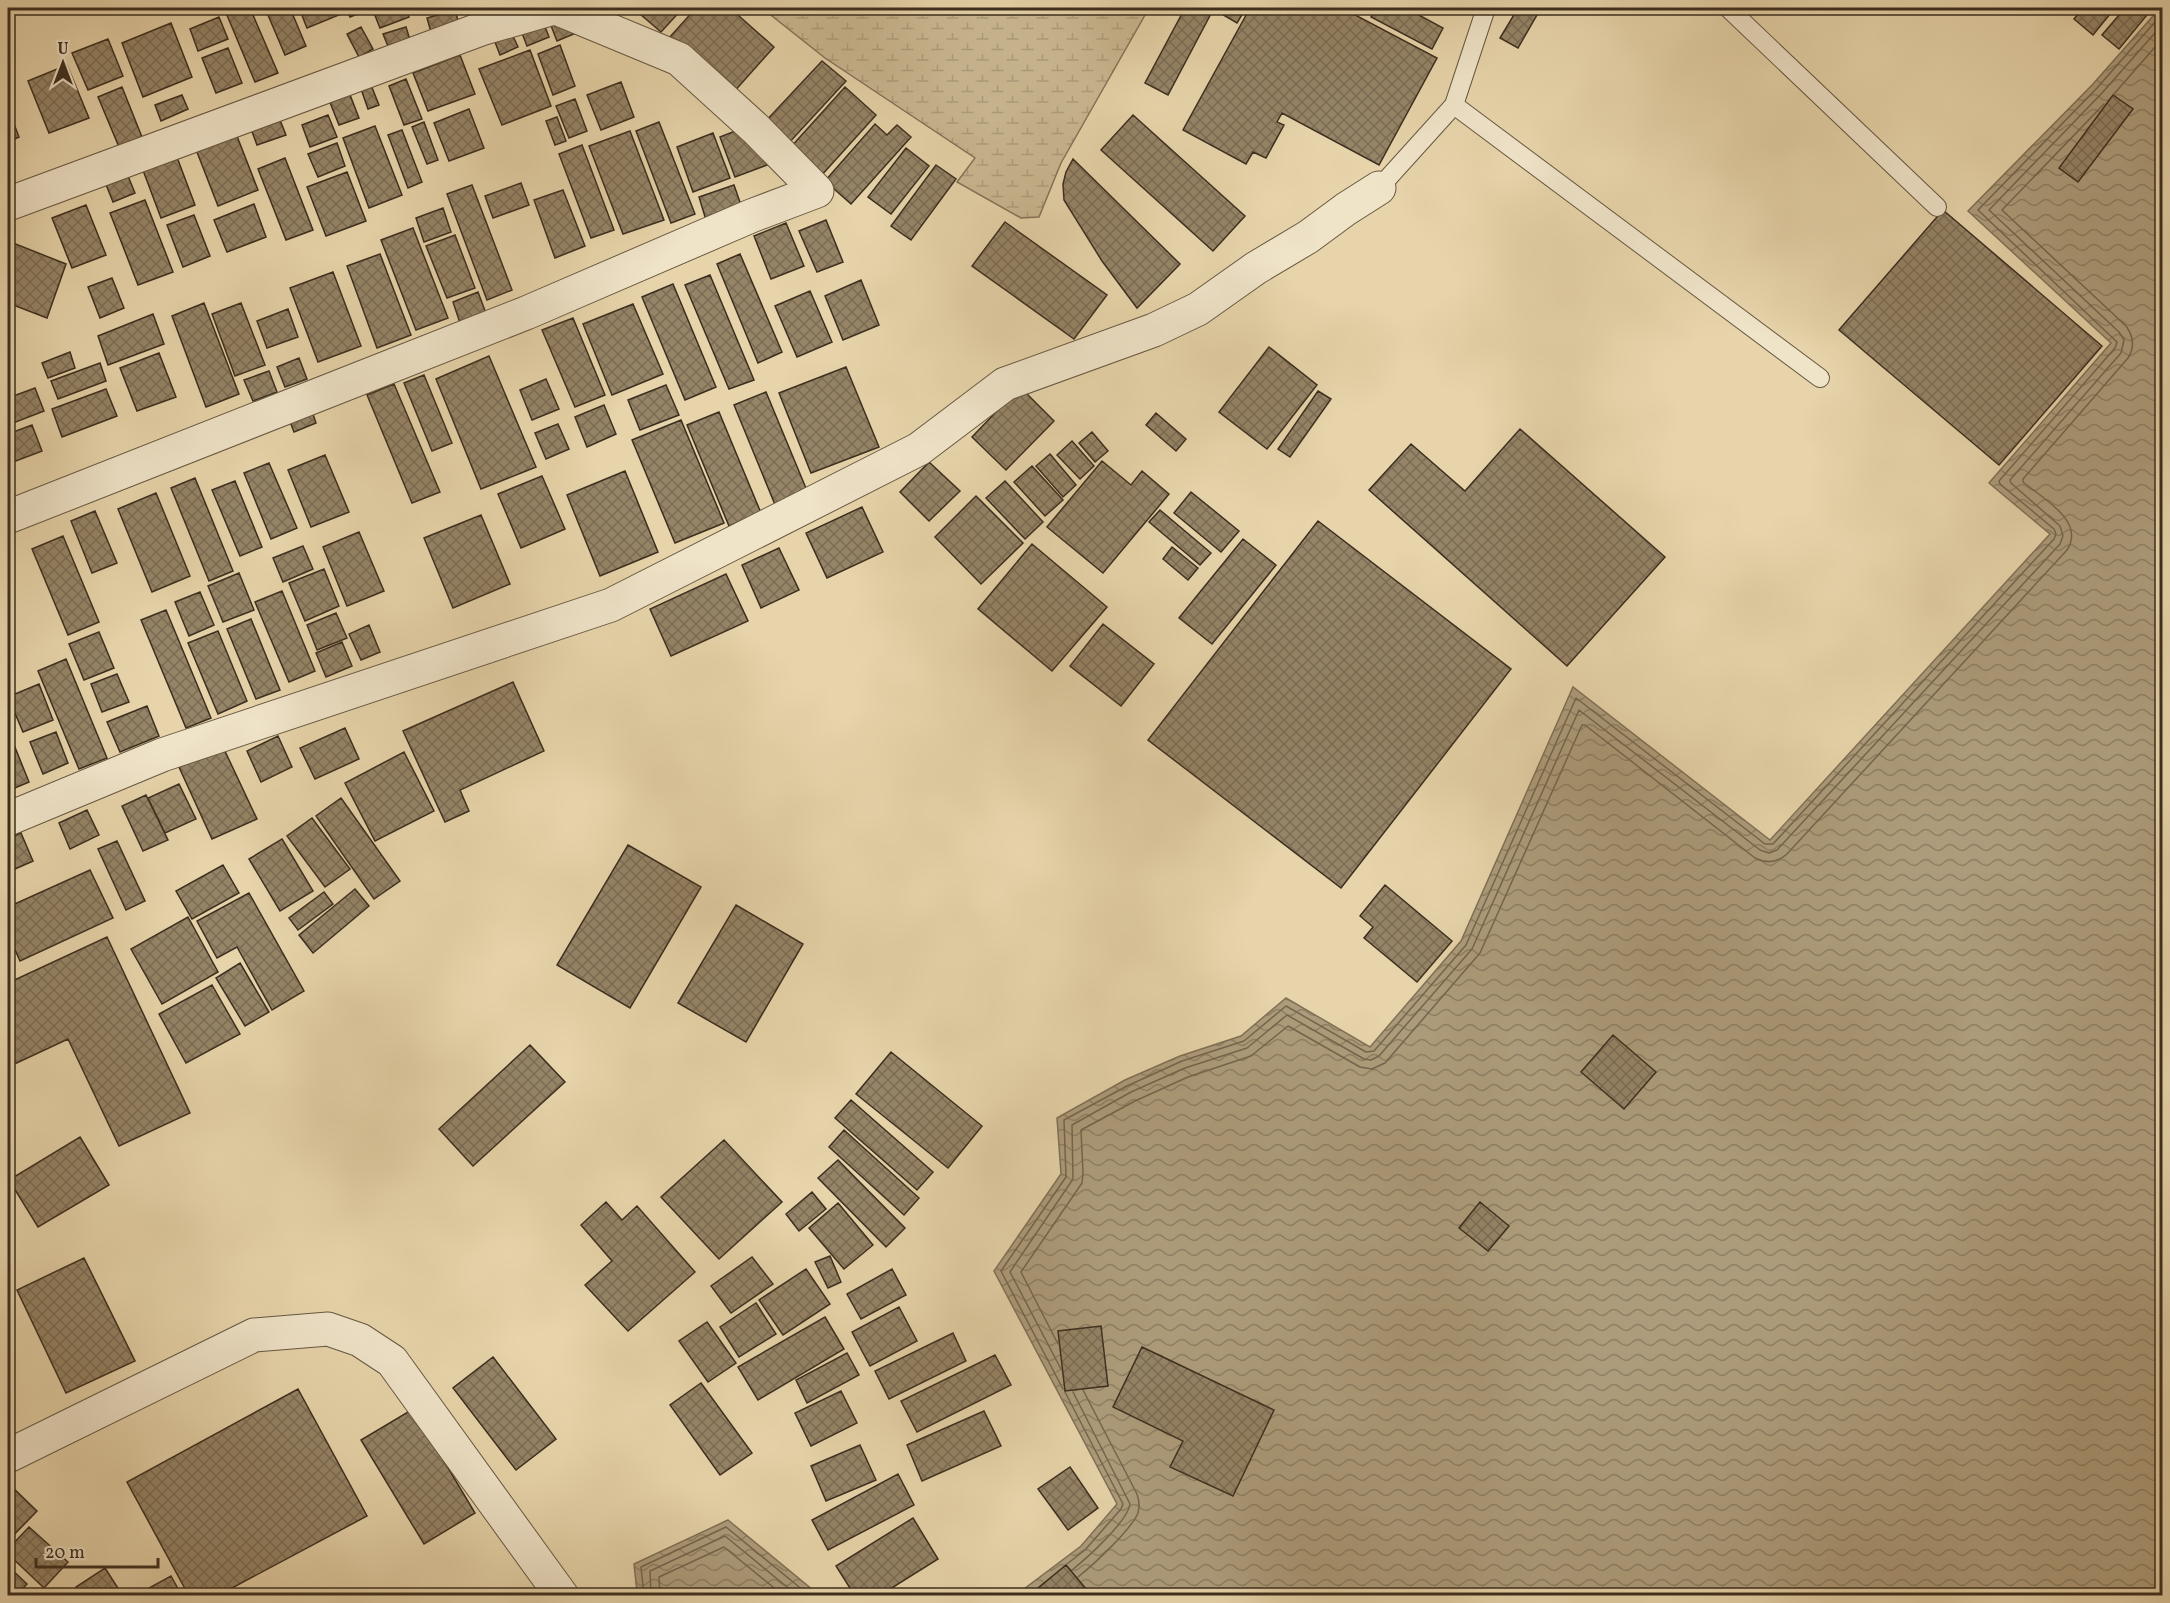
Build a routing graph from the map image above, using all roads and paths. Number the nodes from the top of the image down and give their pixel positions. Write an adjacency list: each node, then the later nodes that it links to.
1 (555, 8): 6 (street); 9 (street)
2 (1486, 8): 4 (lane)
3 (1728, 8): 7 (lane)
4 (1454, 105): 5 (lane); 8 (lane)
5 (1379, 188): 10 (street)
6 (8, 204)
7 (1937, 207)
8 (1820, 378)
9 (8, 517)
10 (8, 819)
11 (8, 1456): 12 (street)
12 (562, 1596)

